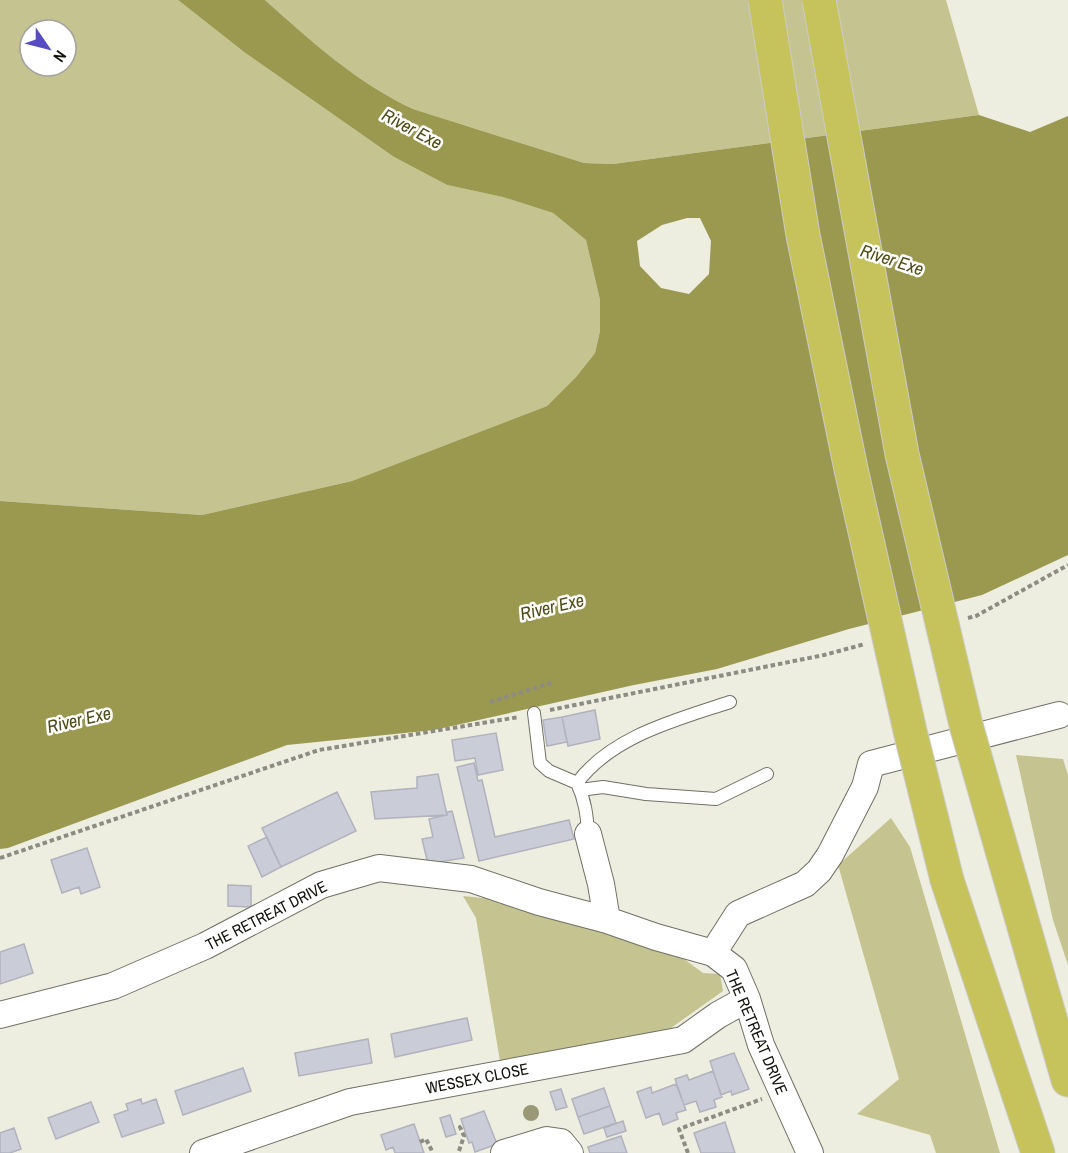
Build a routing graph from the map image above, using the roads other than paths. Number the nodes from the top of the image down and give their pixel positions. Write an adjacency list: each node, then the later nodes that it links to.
1 (765, 0): 14 (highway, bridge)
2 (819, 0): 13 (highway, bridge)
3 (730, 702): 7 (lane)
4 (534, 713): 7 (lane)
5 (1059, 715): 10 (street)
6 (767, 774): 7 (lane)
7 (578, 786): 8 (lane)
8 (588, 834): 9 (street)
9 (608, 920): 10 (street, THE RETREAT DRIVE); 12 (street, THE RETREAT DRIVE)
10 (713, 953): 11 (street, THE RETREAT DRIVE)
11 (747, 999): 15 (street, WESSEX CLOSE); 18 (street, THE RETREAT DRIVE)
12 (0, 1016)
13 (1068, 1080)
14 (1037, 1150)
15 (203, 1153)
16 (504, 1153): 17 (street)
17 (570, 1153)
18 (810, 1153)

